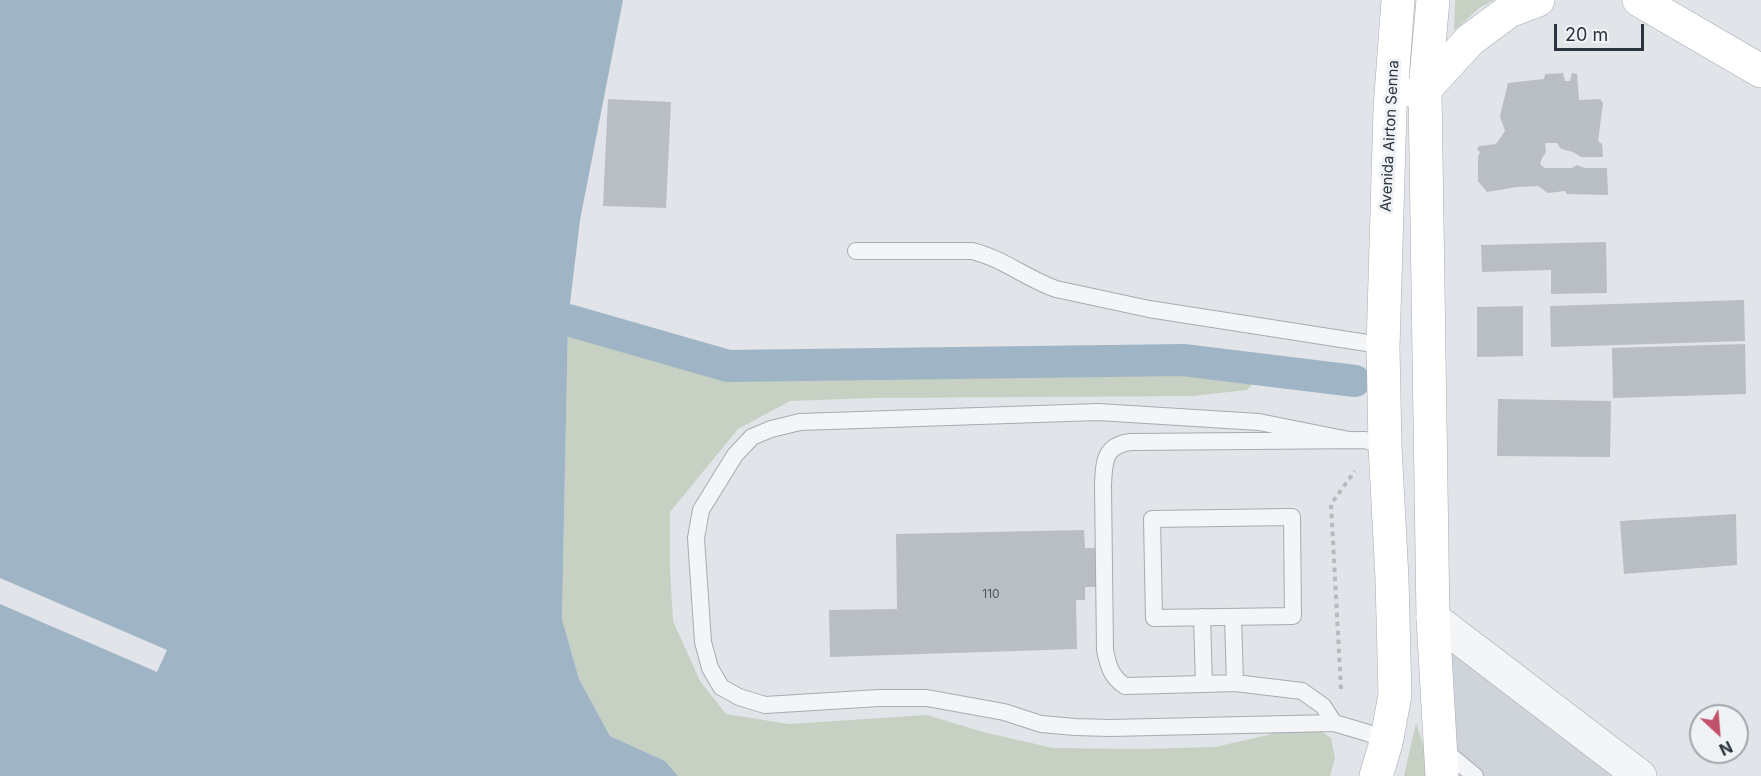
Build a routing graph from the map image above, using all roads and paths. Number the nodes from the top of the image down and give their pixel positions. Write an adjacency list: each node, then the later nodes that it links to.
1 (1398, 0): 7 (main road, Avenida Airton Senna)
2 (1433, 0): 6 (main road)
3 (1538, 0): 6 (main road)
4 (1639, 0): 5 (main road)
5 (1761, 71)
6 (1425, 88): 7 (main road); 13 (main road)
7 (1390, 109): 9 (main road, Avenida Airton Senna)
8 (856, 251): 9 (lane)
9 (1383, 346): 11 (main road, Avenida Airton Senna)
10 (1349, 440): 11 (lane); 18 (lane); 20 (lane)
11 (1385, 446): 13 (main road); 21 (main road, Avenida Airton Senna)
12 (1355, 470): 19 (path)
13 (1432, 555): 16 (main road)
14 (1202, 617): 15 (lane); 15 (lane); 18 (lane)
15 (1233, 617): 17 (lane)
16 (1433, 618): 22 (main road); 25 (street)
17 (1234, 683): 18 (lane); 20 (lane)
18 (1203, 684)
19 (1341, 700)
20 (1334, 723): 21 (lane)
21 (1386, 743): 23 (main road, Avenida Airton Senna)
22 (1441, 762): 24 (lane)
23 (1377, 776)
24 (1475, 776)
25 (1640, 776)

